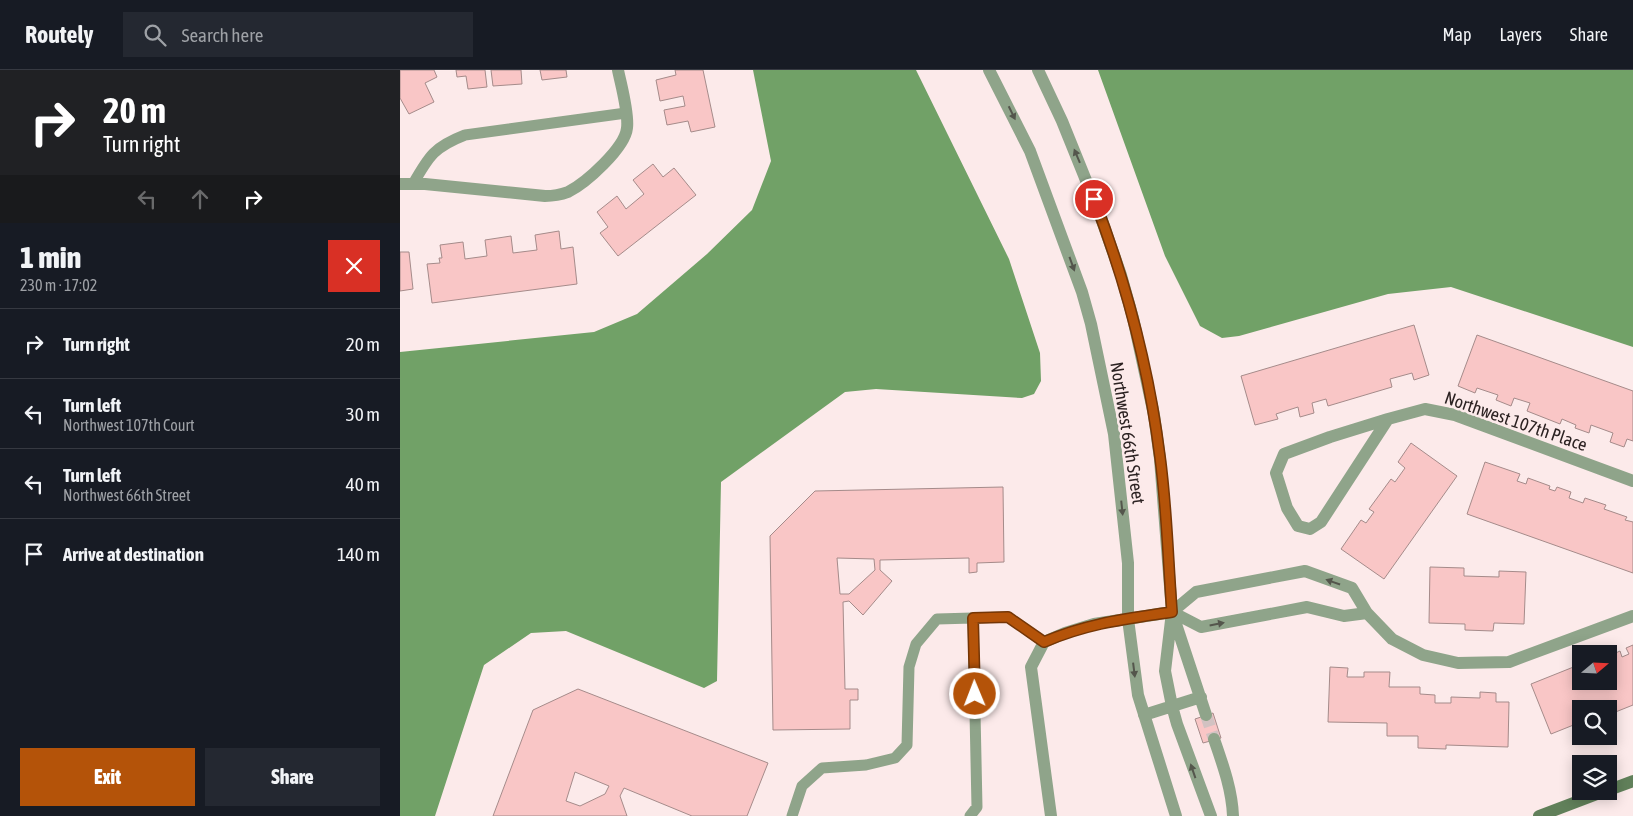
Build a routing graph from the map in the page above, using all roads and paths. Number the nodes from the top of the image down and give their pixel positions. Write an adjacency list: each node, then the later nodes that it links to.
1 (618, 70): 4 (street)
2 (989, 70): 12 (street, Northwest 66th Street, one-way to 12)
3 (1038, 70): 8 (street, Northwest 66th Street, one-way to 3)
4 (626, 113): 5 (lane); 5 (street)
5 (406, 184)
6 (1388, 419): 6 (street, Northwest 107th Place); 7 (street, Northwest 107th Place)
7 (1633, 481)
8 (1172, 612): 9 (street, one-way to 9); 9 (street, one-way to 8); 12 (street); 14 (street, Northwest 66th Street); 15 (street, Northwest 66th Street)
9 (1367, 613): 10 (street)
10 (1633, 616)
11 (973, 618): 13 (lane); 22 (lane); 23 (lane)
12 (1128, 619): 13 (street); 16 (street, Northwest 66th Street, one-way to 16)
13 (1044, 642): 24 (street)
14 (1201, 697): 15 (street); 17 (street, Northwest 66th Street)
15 (1172, 706): 16 (street); 26 (street, Northwest 66th Street, one-way to 15)
16 (1144, 715): 25 (street, Northwest 66th Street)
17 (1206, 715)
18 (1214, 740): 27 (street)
19 (1633, 781): 20 (main road)
20 (1617, 787)
21 (1581, 800): 28 (main road)
22 (792, 816)
23 (970, 816)
24 (1052, 816)
25 (1176, 816)
26 (1211, 816)
27 (1233, 816)
28 (1539, 816)

